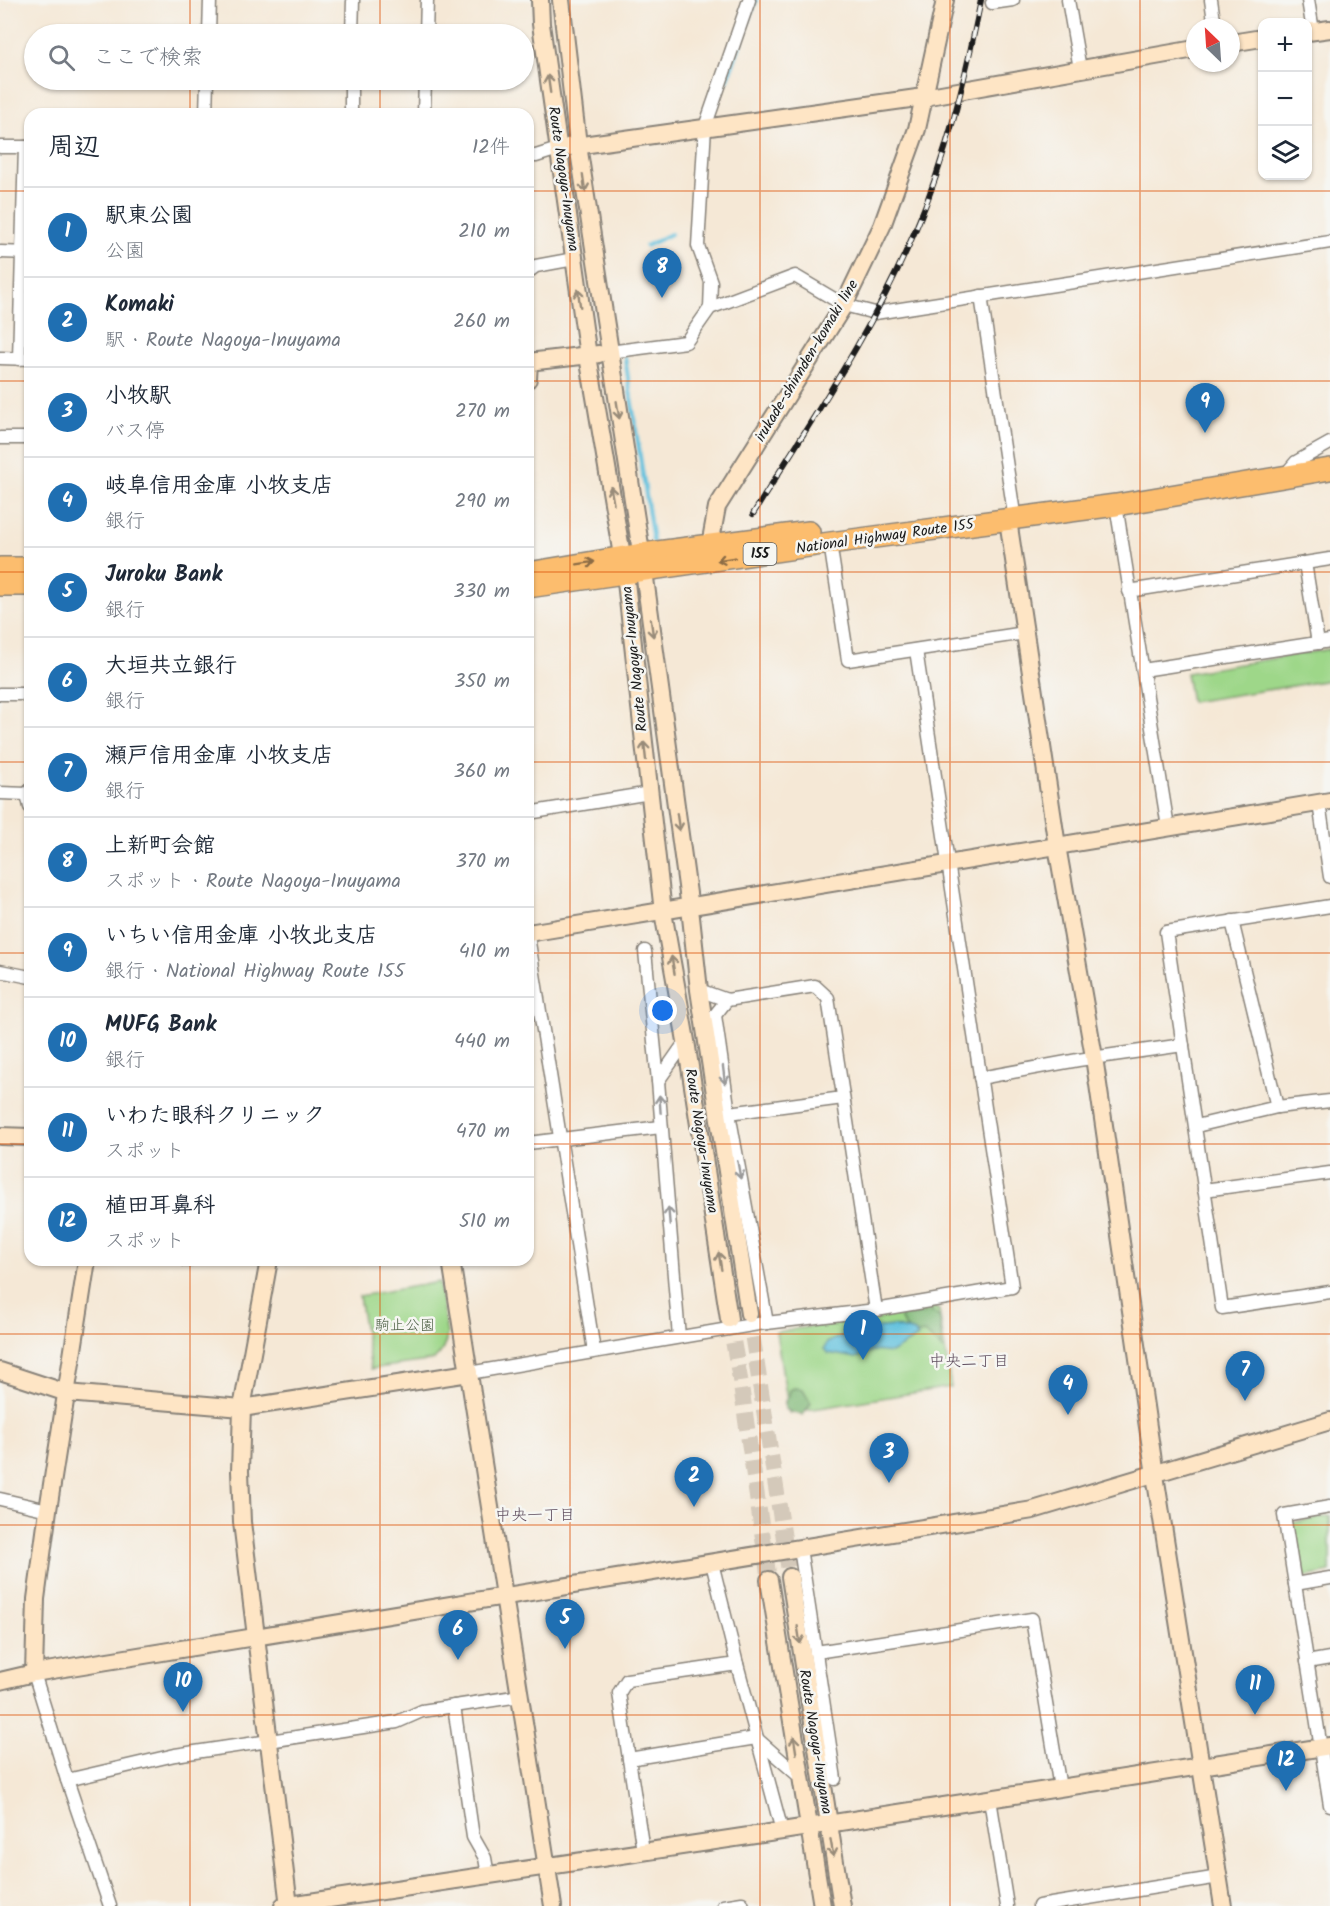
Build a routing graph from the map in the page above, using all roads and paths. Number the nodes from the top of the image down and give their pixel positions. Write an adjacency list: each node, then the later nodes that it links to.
1 (210, 0): 15 (street)
2 (353, 0): 16 (street)
3 (427, 0): 17 (street)
4 (540, 0): 35 (street, Route Nagoya-Inuyama, one-way to 4)
5 (561, 0): 32 (street, Route Nagoya-Inuyama)
6 (749, 0): 31 (street)
7 (945, 0): 27 (street, irukade-shinnden-komaki line)
8 (1013, 0): 12 (street)
9 (1068, 0): 23 (street)
10 (1211, 0): 13 (street)
11 (1308, 0): 14 (street)
12 (992, 3)
13 (1214, 18)
14 (1309, 18)
15 (209, 24)
16 (352, 24)
17 (426, 24)
18 (1330, 29): 19 (street)
19 (1312, 32)
20 (1258, 39): 21 (street)
21 (1240, 42)
22 (1186, 51): 23 (street)
23 (1080, 69): 27 (street)
24 (207, 90): 28 (street)
25 (351, 90): 29 (street)
26 (424, 90): 30 (street)
27 (924, 97): 31 (street); 43 (street, irukade-shinnden-komaki line)
28 (206, 108)
29 (351, 108)
30 (424, 108)
31 (705, 127): 32 (street); 44 (street)
32 (578, 145): 35 (street); 45 (street, Route Nagoya-Inuyama, one-way to 45)
33 (0, 147): 34 (street)
34 (24, 147)
35 (558, 149): 36 (street); 40 (street, Route Nagoya-Inuyama)
36 (534, 156)
37 (1330, 243): 42 (street)
38 (0, 252): 39 (street)
39 (24, 253)
40 (574, 259): 41 (street); 46 (street, Route Nagoya-Inuyama, one-way to 40)
41 (534, 268)
42 (981, 296): 43 (street); 56 (street)
43 (844, 305): 44 (street); 58 (street, irukade-shinnden-komaki line)
44 (710, 308): 45 (street)
45 (609, 352): 46 (street); 61 (street, Route Nagoya-Inuyama, one-way to 61)
46 (588, 356): 49 (street); 61 (street, Route Nagoya-Inuyama, one-way to 46)
47 (0, 358): 48 (street)
48 (24, 359)
49 (534, 361)
50 (0, 438): 51 (street)
51 (24, 438)
52 (1330, 443): 54 (street)
53 (1330, 469): 54 (highway, National Highway Route 155 / 155)
54 (1281, 479): 55 (highway, National Highway Route 155 / 155)
55 (1116, 505): 56 (highway, National Highway Route 155 / 155); 68 (street)
56 (1005, 521): 57 (highway, National Highway Route 155 / 155); 58 (highway, National Highway Route 155 / 155); 69 (street)
57 (830, 543): 61 (highway, National Highway Route 155 / 155, one-way to 61); 71 (street)
58 (710, 545): 61 (highway, National Highway Route 155 / 155)
59 (1330, 559): 60 (street)
60 (1305, 563): 68 (street); 70 (street)
61 (633, 564): 64 (highway, National Highway Route 155 / 155, one-way to 61); 67 (highway, National Highway Route 155 / 155); 76 (street, Route Nagoya-Inuyama, one-way to 61); 85 (street, Route Nagoya-Inuyama, one-way to 85)
62 (0, 568): 63 (highway)
63 (24, 568)
64 (534, 572)
65 (0, 585): 66 (highway)
66 (24, 585)
67 (534, 586)
68 (1129, 591): 72 (street)
69 (1025, 633): 71 (street); 81 (street)
70 (1324, 642): 72 (street)
71 (916, 650): 82 (street)
72 (1143, 670): 80 (street)
73 (0, 694): 74 (street)
74 (24, 694)
75 (24, 792): 77 (street)
76 (650, 793): 79 (street); 86 (street, Route Nagoya-Inuyama)
77 (0, 794)
78 (1325, 802): 80 (street); 83 (street)
79 (534, 812)
80 (1168, 827): 81 (street)
81 (1057, 846): 82 (street); 99 (street)
82 (949, 865): 85 (street); 100 (street)
83 (1330, 877)
84 (1330, 906): 87 (street)
85 (690, 908): 86 (street); 93 (street, Route Nagoya-Inuyama)
86 (663, 912): 88 (street); 97 (street, Route Nagoya-Inuyama, one-way to 86)
87 (1232, 921): 98 (street); 104 (street)
88 (534, 934)
89 (645, 951): 101 (street)
90 (0, 971): 92 (street)
91 (534, 972): 110 (street)
92 (24, 976)
93 (699, 990): 94 (street); 95 (street, Route Nagoya-Inuyama)
94 (727, 1000): 96 (street); 102 (street)
95 (703, 1021): 96 (street); 119 (street, Route Nagoya-Inuyama)
96 (719, 1036): 105 (street, one-way to 105)
97 (686, 1041): 101 (street); 120 (street, Route Nagoya-Inuyama, one-way to 97)
98 (1184, 1045): 99 (street); 106 (street)
99 (1095, 1057): 100 (street); 129 (street)
100 (980, 1078): 118 (street)
101 (658, 1081): 107 (street, one-way to 101)
102 (843, 1098): 105 (street); 118 (street)
103 (1330, 1101): 104 (street)
104 (1277, 1107): 106 (street)
105 (729, 1113): 121 (street, one-way to 121)
106 (1196, 1126): 113 (street)
107 (661, 1127): 110 (street); 122 (street, one-way to 107)
108 (0, 1136): 109 (street)
109 (24, 1137)
110 (561, 1139): 111 (street); 123 (street)
111 (534, 1142)
112 (1330, 1173): 113 (street)
113 (1204, 1190): 117 (street)
114 (86, 1266): 126 (street)
115 (268, 1266): 127 (street)
116 (452, 1266): 125 (street)
117 (1330, 1292)
118 (876, 1310): 121 (street)
119 (749, 1314)
120 (729, 1319)
121 (767, 1323): 122 (street)
122 (679, 1337): 123 (street)
123 (594, 1351): 125 (street)
124 (0, 1371): 126 (street)
125 (469, 1373): 127 (street); 139 (street)
126 (67, 1393): 127 (street); 132 (street)
127 (242, 1408): 140 (street)
128 (1330, 1421): 129 (street)
129 (1155, 1475): 133 (street); 153 (street)
130 (0, 1499): 132 (street)
131 (1330, 1507): 138 (street)
132 (48, 1510): 145 (street)
133 (800, 1548): 134 (street); 141 (street)
134 (712, 1563): 139 (street); 144 (street)
135 (790, 1577): 160 (street, Route Nagoya-Inuyama, one-way to 160)
136 (1330, 1578): 138 (street)
137 (770, 1580): 154 (street, Route Nagoya-Inuyama, one-way to 137)
138 (1294, 1584): 143 (street)
139 (505, 1597): 140 (street); 147 (street)
140 (256, 1636): 145 (street); 150 (street)
141 (816, 1652): 155 (street); 157 (street)
142 (1330, 1658): 143 (street)
143 (1308, 1662): 151 (street)
144 (737, 1664): 149 (street); 152 (street)
145 (34, 1673): 146 (street); 156 (street)
146 (0, 1681)
147 (520, 1696): 148 (street); 164 (street)
148 (454, 1706): 150 (street); 165 (street)
149 (756, 1738): 152 (street); 154 (street); 162 (street)
150 (268, 1741): 156 (street); 168 (street)
151 (1325, 1746): 153 (street); 159 (street)
152 (629, 1759): 163 (street)
153 (1201, 1766): 157 (street); 166 (street)
154 (800, 1777): 161 (street, Route Nagoya-Inuyama)
155 (835, 1779)
156 (67, 1780): 167 (street)
157 (1060, 1788): 158 (street)
158 (990, 1799): 160 (street); 174 (street)
159 (1330, 1805)
160 (828, 1824): 161 (street); 173 (street, Route Nagoya-Inuyama, one-way to 173)
161 (808, 1827): 162 (street); 172 (street, Route Nagoya-Inuyama)
162 (782, 1831): 163 (street)
163 (643, 1851): 164 (street)
164 (547, 1867): 165 (street); 169 (street)
165 (488, 1875): 168 (street)
166 (1219, 1877): 175 (street); 176 (street)
167 (110, 1906)
168 (287, 1906)
169 (553, 1906)
170 (723, 1906): 171 (street)
171 (743, 1906)
172 (822, 1906)
173 (842, 1906)
174 (1007, 1906)
175 (1039, 1906)
176 (1223, 1906)

